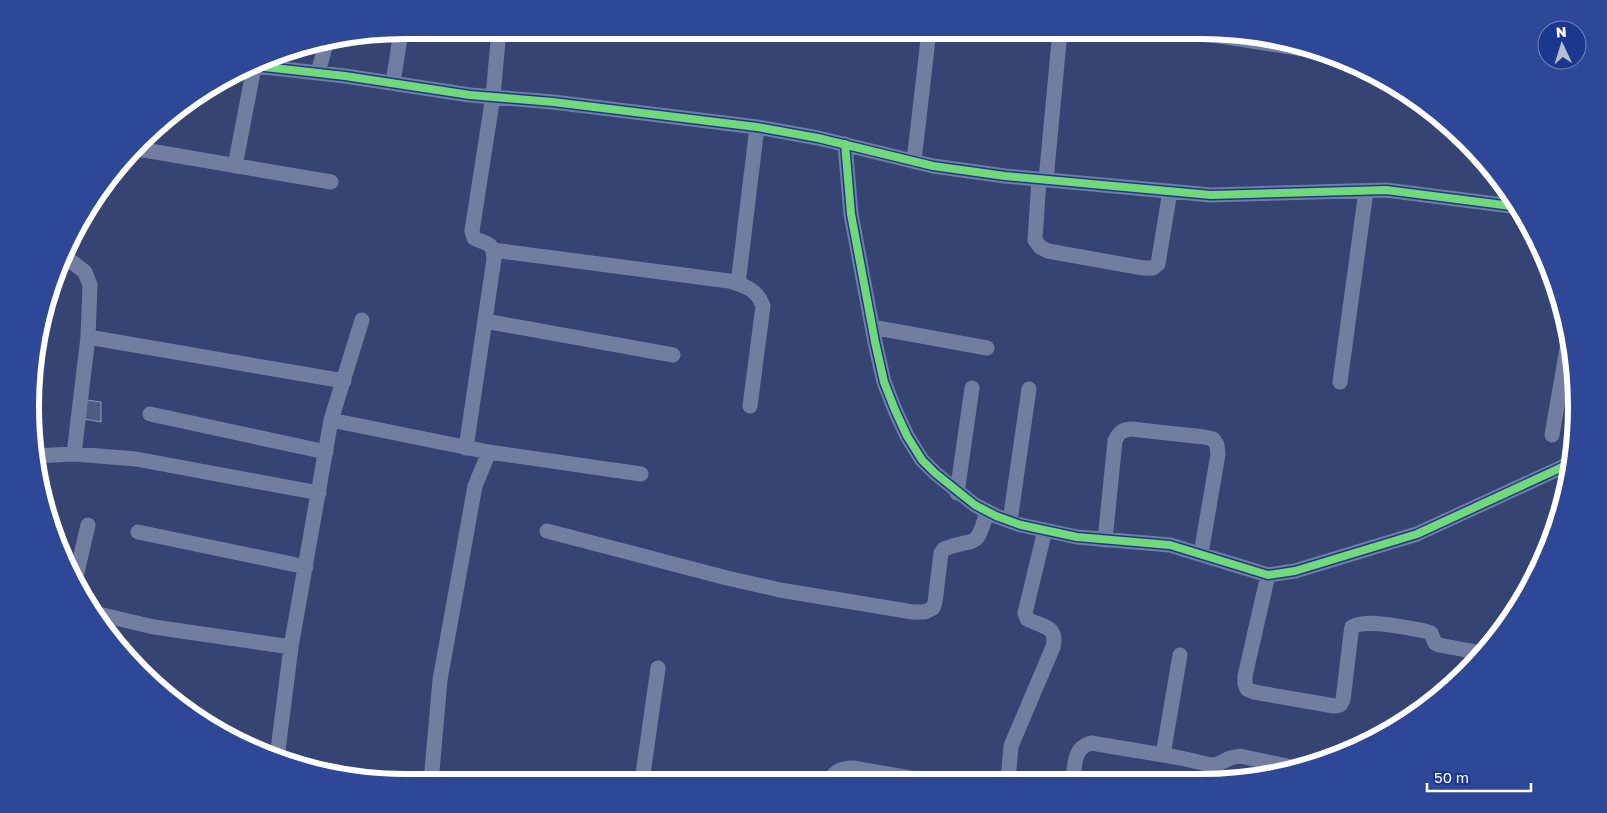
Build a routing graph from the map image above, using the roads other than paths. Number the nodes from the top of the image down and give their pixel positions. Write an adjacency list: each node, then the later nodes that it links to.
1 (400, 39): 9 (street)
2 (499, 39): 10 (street)
3 (929, 39): 14 (street)
4 (1059, 39): 16 (street)
5 (325, 48): 8 (street)
6 (266, 67): 8 (street)
7 (254, 73): 15 (street)
8 (318, 73): 9 (street)
9 (394, 83): 10 (street)
10 (493, 96): 11 (street); 21 (street)
11 (756, 127): 12 (street); 23 (street)
12 (845, 144): 14 (street); 26 (street)
13 (143, 150): 15 (street)
14 (914, 161): 16 (street)
15 (235, 166): 17 (street)
16 (1042, 179): 19 (street); 19 (street)
17 (331, 182)
18 (1366, 190): 19 (street); 20 (street); 32 (street)
19 (1170, 191)
20 (1508, 206)
21 (494, 250): 23 (street); 25 (street)
22 (70, 260): 27 (street)
23 (738, 284): 35 (street)
24 (362, 320): 31 (street)
25 (485, 321): 29 (street); 39 (street)
26 (872, 327): 28 (street); 47 (street)
27 (88, 337): 31 (street); 42 (street)
28 (987, 348)
29 (673, 355)
30 (1565, 359): 38 (street)
31 (344, 380): 37 (street)
32 (1340, 382)
33 (972, 388): 47 (street)
34 (1029, 389): 49 (street)
35 (750, 406)
36 (150, 414): 40 (street)
37 (332, 420): 39 (street); 40 (street)
38 (1552, 435)
39 (466, 448): 41 (street)
40 (326, 452): 46 (street)
41 (489, 452): 45 (street); 67 (street)
42 (74, 454): 43 (street); 46 (street)
43 (42, 456)
44 (1563, 467): 58 (street)
45 (640, 474)
46 (319, 493): 56 (street)
47 (957, 493): 48 (street)
48 (987, 511): 49 (street); 52 (street)
49 (1010, 521): 51 (street)
50 (88, 525): 57 (street)
51 (1044, 530): 54 (street); 71 (street)
52 (547, 531)
53 (138, 532): 56 (street)
54 (1105, 540): 55 (street); 55 (street)
55 (1201, 554): 58 (street)
56 (306, 566): 60 (street)
57 (78, 570)
58 (1268, 575): 61 (street)
59 (104, 615): 60 (street)
60 (290, 647): 64 (street)
61 (1475, 652)
62 (1180, 655): 65 (street)
63 (658, 668): 68 (street)
64 (278, 751)
65 (1163, 755): 66 (street); 72 (street)
66 (1282, 765)
67 (432, 774)
68 (643, 774)
69 (833, 774): 70 (street)
70 (888, 774)
71 (1009, 774)
72 (1074, 774)

